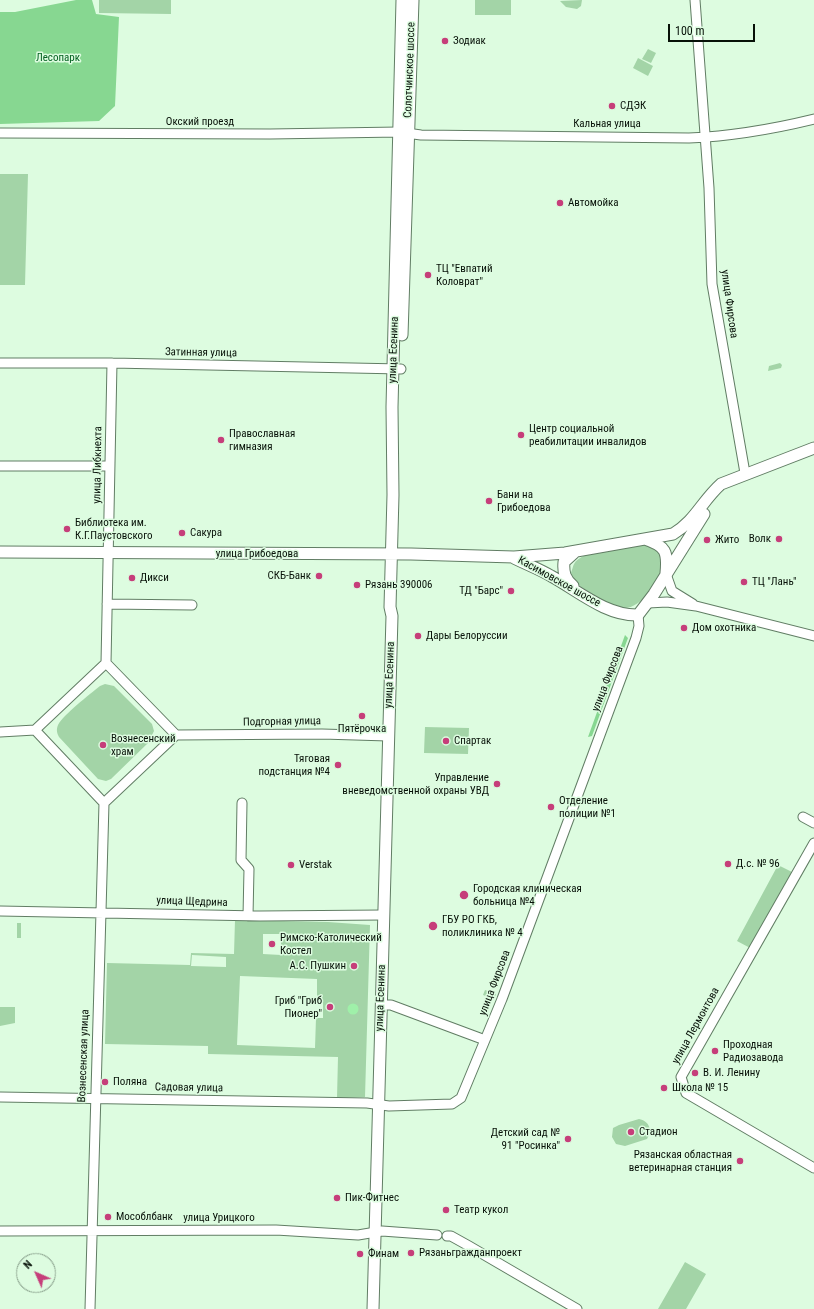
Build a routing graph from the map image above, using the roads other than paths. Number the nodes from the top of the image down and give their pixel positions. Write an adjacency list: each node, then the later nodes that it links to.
1 (695, 0): 6 (street, улица Фирсова)
2 (407, 3): 4 (main road, Солотчинское шоссе)
3 (814, 119): 6 (street, Кальная улица)
4 (404, 132): 5 (street, Окский проезд); 6 (street, Кальная улица); 9 (main road, улица Есенина)
5 (0, 133)
6 (704, 137): 13 (street, улица Фирсова)
7 (0, 363): 8 (street, Затинная улица)
8 (112, 363): 9 (street, Затинная улица); 12 (street, улица Либкнехта)
9 (397, 369): 17 (main road, улица Есенина)
10 (814, 448): 13 (main road, Касимовское шоссе)
11 (0, 466): 12 (street)
12 (110, 466): 16 (street, улица Либкнехта)
13 (741, 475): 14 (main road, Касимовское шоссе); 20 (main road, Касимовское шоссе)
14 (645, 539): 18 (main road, Касимовское шоссе); 20 (main road, Касимовское шоссе)
15 (0, 552): 16 (main road, улица Грибоедова)
16 (108, 553): 17 (main road, улица Грибоедова); 23 (street, улица Либкнехта)
17 (394, 554): 19 (main road, улица Грибоедова); 33 (main road, улица Есенина)
18 (568, 556): 19 (main road, Касимовское шоссе); 21 (main road); 22 (main road)
19 (514, 557): 21 (main road, Касимовское шоссе)
20 (666, 574): 24 (main road, Касимовское шоссе); 26 (street)
21 (550, 575): 22 (main road, Касимовское шоссе)
22 (579, 592): 27 (main road, Касимовское шоссе)
23 (107, 604): 25 (street); 29 (street, улица Либкнехта)
24 (648, 604): 26 (street); 27 (main road, Касимовское шоссе)
25 (192, 605)
26 (696, 606): 28 (street)
27 (638, 615): 44 (street, улица Фирсова)
28 (814, 636)
29 (106, 663): 30 (street); 32 (street)
30 (35, 730): 31 (street); 34 (street)
31 (0, 732)
32 (176, 735): 33 (street, Подгорная улица); 34 (street)
33 (388, 736): 41 (main road, улица Есенина)
34 (104, 803): 40 (street, Вознесенская улица)
35 (242, 803): 42 (street)
36 (804, 817): 37 (street)
37 (814, 823)
38 (814, 843): 48 (street, улица Лермонтова)
39 (0, 911): 40 (street, улица Щедрина)
40 (101, 912): 42 (street, улица Щедрина); 46 (street, Вознесенская улица)
41 (383, 915): 42 (street, улица Щедрина); 43 (main road, улица Есенина)
42 (248, 916)
43 (381, 1005): 44 (street); 47 (main road, улица Есенина)
44 (485, 1040): 47 (street, улица Фирсова)
45 (0, 1097): 46 (street, Садовая улица)
46 (95, 1098): 47 (street, Садовая улица); 49 (street, Вознесенская улица)
47 (378, 1105): 51 (main road, улица Есенина)
48 (814, 1168)
49 (92, 1230): 50 (street, улица Урицкого); 51 (street, улица Урицкого); 54 (street, Вознесенская улица)
50 (0, 1232)
51 (375, 1232): 52 (street, улица Урицкого); 55 (main road, улица Есенина)
52 (437, 1235)
53 (447, 1236): 56 (street)
54 (90, 1309)
55 (373, 1309)
56 (576, 1309)

